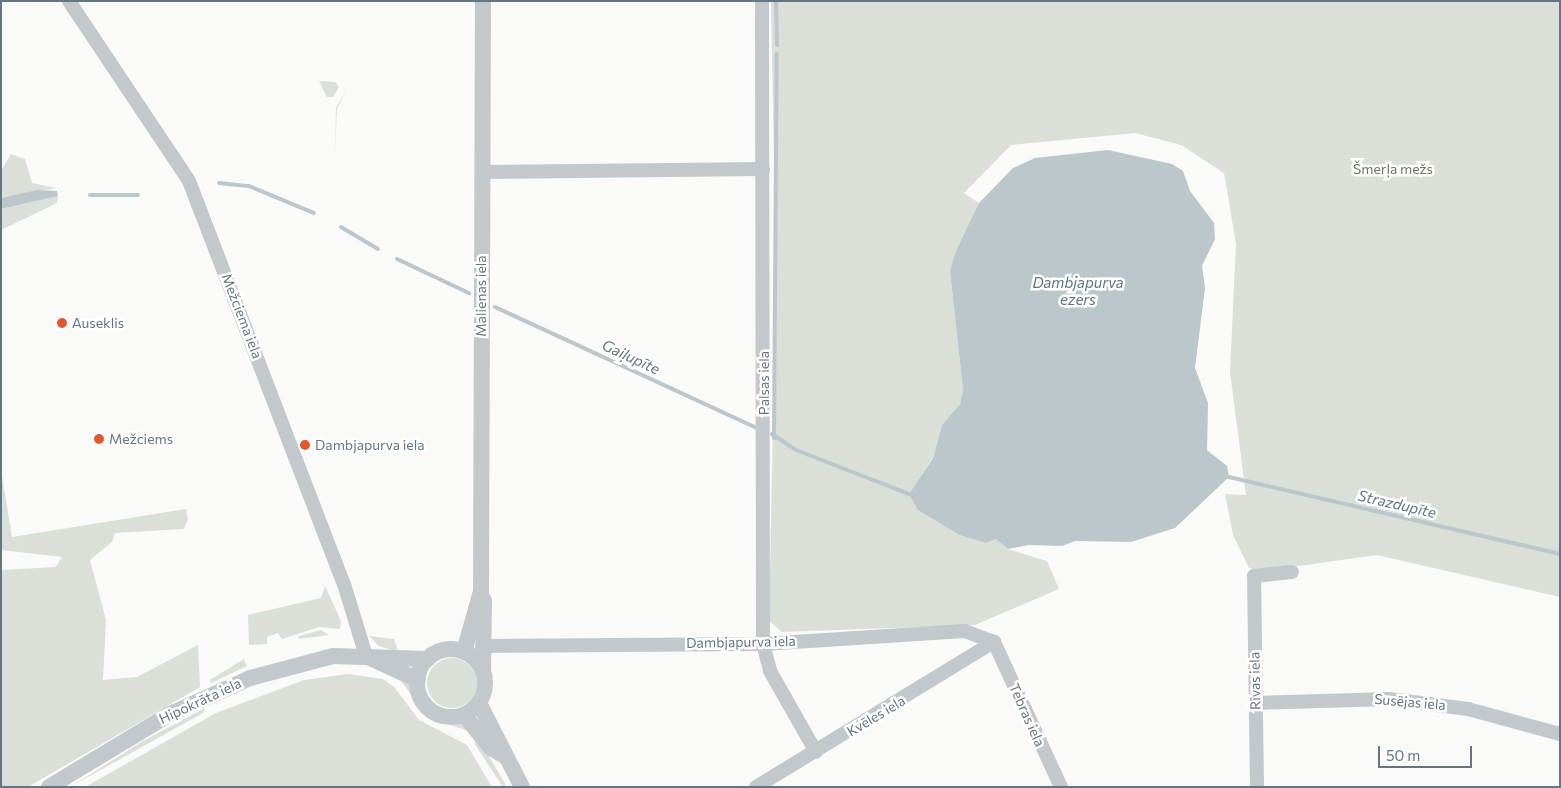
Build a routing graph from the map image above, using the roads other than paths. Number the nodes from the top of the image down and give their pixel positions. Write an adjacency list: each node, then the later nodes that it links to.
1 (69, 1): 12 (street, Mežciema iela)
2 (482, 1): 5 (street, Malienas iela)
3 (762, 1): 4 (street, Palsas iela)
4 (763, 169): 5 (street); 9 (street, Palsas iela)
5 (482, 172): 7 (street, Malienas iela)
6 (1292, 572): 17 (street, Rīvas iela)
7 (481, 591): 10 (street, Malienas iela); 11 (street, Malienas iela)
8 (994, 642): 9 (street, Dambjapurva iela); 20 (street, Kvēles iela); 25 (street, Tebras iela)
9 (763, 644): 10 (street, Dambjapurva iela); 20 (street, Palsas iela)
10 (486, 646): 14 (street, Malienas iela)
11 (464, 652): 13 (street); 14 (street)
12 (366, 656): 13 (street, Hipokrāta iela); 15 (street, Hipokrāta iela); 22 (street, Hipokrāta iela)
13 (428, 659): 15 (street)
14 (483, 672): 16 (street)
15 (418, 680): 18 (street)
16 (479, 703): 18 (street); 21 (street)
17 (1256, 703): 19 (street, Susējas iela); 26 (street, Rīvas iela)
18 (464, 715): 21 (street)
19 (1560, 734)
20 (816, 752): 24 (street, Kvēles iela)
21 (503, 755): 23 (street)
22 (49, 787)
23 (522, 787)
24 (756, 787)
25 (1061, 787)
26 (1257, 787)

